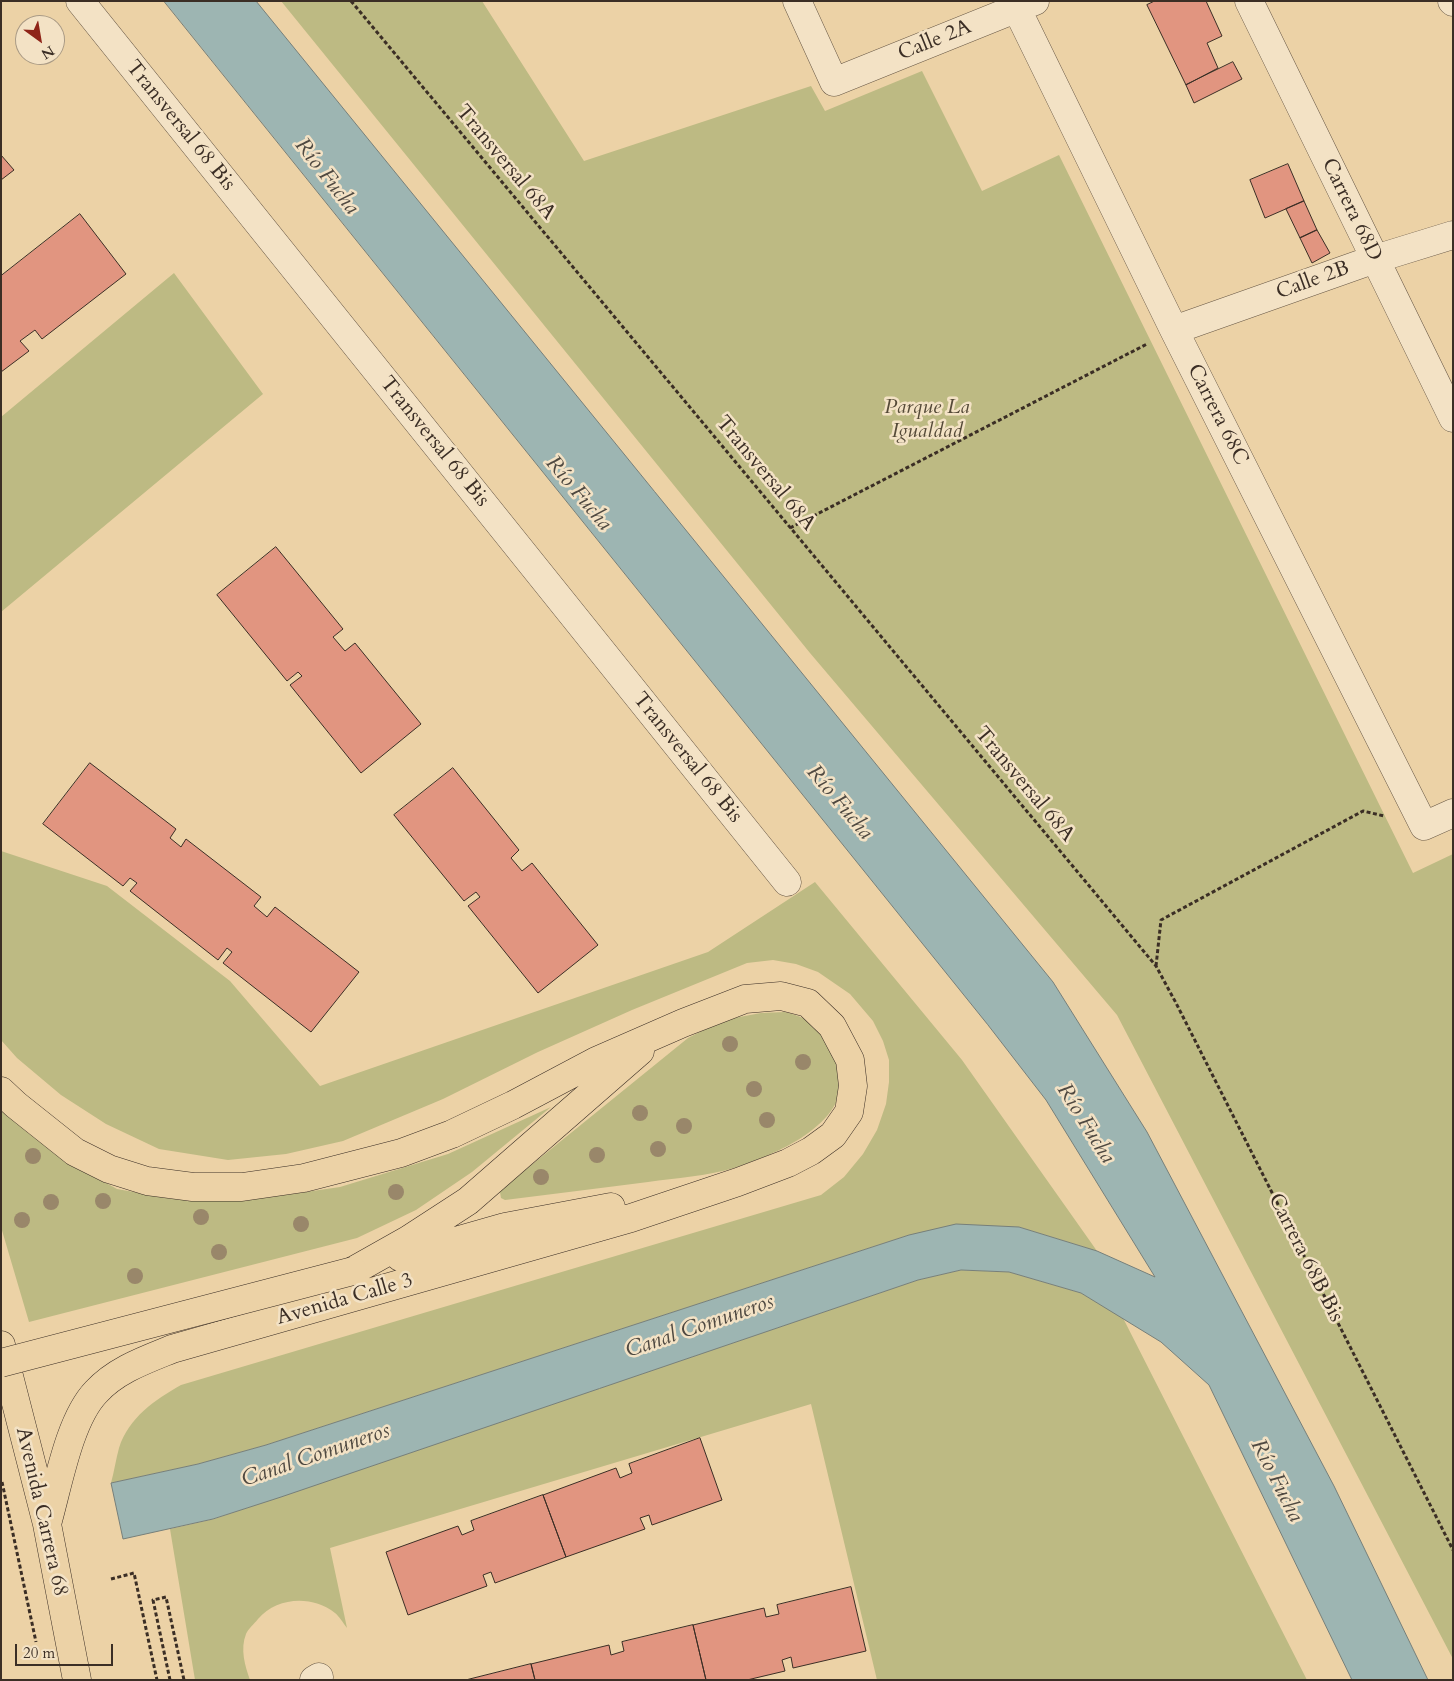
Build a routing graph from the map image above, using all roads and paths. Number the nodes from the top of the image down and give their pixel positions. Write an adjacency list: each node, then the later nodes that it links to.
1 (80, 1): 13 (street, Transversal 68 Bis)
2 (351, 1): 10 (path, Transversal 68A)
3 (797, 1): 5 (street, Calle 2A)
4 (1248, 1): 7 (street, Carrera 68D)
5 (1021, 4): 8 (street, Carrera 68C)
6 (1453, 235): 7 (street, Calle 2B)
7 (1375, 259): 8 (street, Calle 2B); 9 (street, Carrera 68D)
8 (1174, 330): 10 (path); 12 (street, Carrera 68C)
9 (1453, 418)
10 (790, 528): 14 (path, Transversal 68A)
11 (1453, 813): 12 (street)
12 (1424, 826): 14 (path)
13 (787, 882)
14 (1156, 966): 23 (path, Carrera 68B Bis)
15 (683, 1023): 16 (main road, Avenida Calle 3); 17 (main road, Avenida Calle 3); 18 (main road, Avenida Calle 3)
16 (1, 1091)
17 (738, 1182): 18 (main road, Avenida Calle 3); 22 (main road, Avenida Calle 3)
18 (353, 1271): 20 (main road, Avenida Calle 3, bridge)
19 (1, 1344): 22 (main road, Avenida Carrera 68)
20 (1, 1363)
21 (1, 1478): 25 (path)
22 (47, 1524): 26 (main road, Avenida Carrera 68)
23 (1453, 1550)
24 (111, 1579): 27 (path)
25 (38, 1651)
26 (77, 1680)
27 (157, 1680)
28 (170, 1680): 29 (path)
29 (184, 1680)

